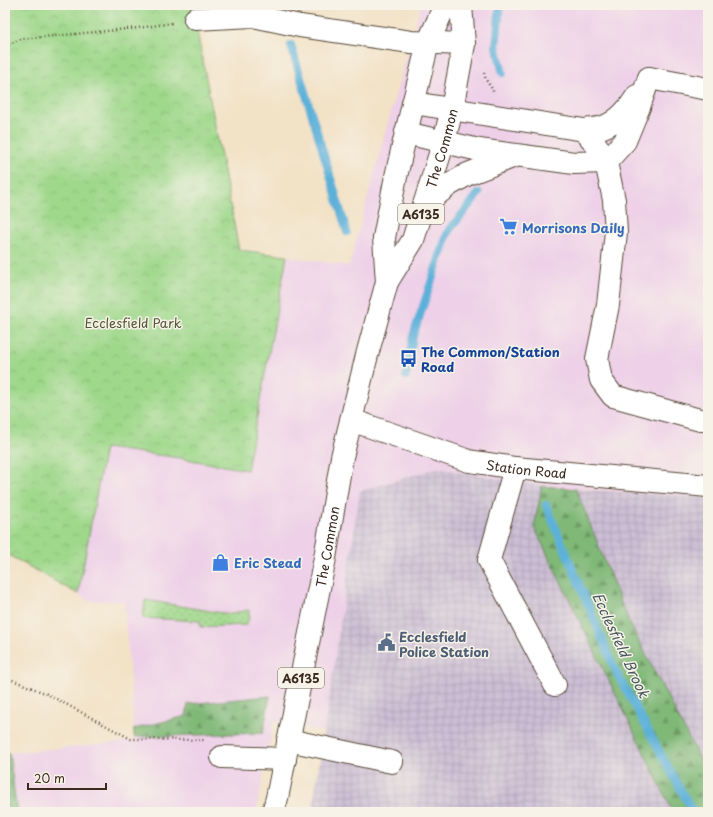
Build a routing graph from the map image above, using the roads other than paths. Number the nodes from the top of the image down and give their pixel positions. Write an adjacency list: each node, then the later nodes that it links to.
1 (445, 5): 4 (main road, The Common / A6135)
2 (462, 5): 5 (main road, The Common / A6135)
3 (195, 19): 4 (main road)
4 (428, 43): 5 (main road); 8 (main road, The Common / A6135)
5 (464, 44): 9 (main road, The Common / A6135)
6 (649, 78): 7 (main road); 10 (main road); 14 (main road)
7 (708, 89)
8 (413, 103): 9 (main road); 11 (main road, The Common / A6135)
9 (452, 109): 10 (main road); 12 (main road, The Common / A6135)
10 (584, 130): 14 (main road)
11 (406, 133): 12 (main road); 16 (main road, The Common / A6135)
12 (444, 141): 13 (main road); 15 (main road, The Common / A6135)
13 (516, 155): 14 (main road); 15 (main road)
14 (606, 162): 18 (main road)
15 (424, 206): 16 (main road, The Common / A6135)
16 (387, 282): 17 (main road, The Common / A6135)
17 (351, 420): 19 (main road, Station Road); 23 (main road, The Common / A6135)
18 (708, 420)
19 (515, 468): 20 (main road, Station Road); 21 (main road)
20 (708, 486)
21 (555, 685)
22 (216, 748): 23 (main road)
23 (286, 750): 24 (main road); 25 (main road, The Common / A6135)
24 (392, 762)
25 (276, 807)

